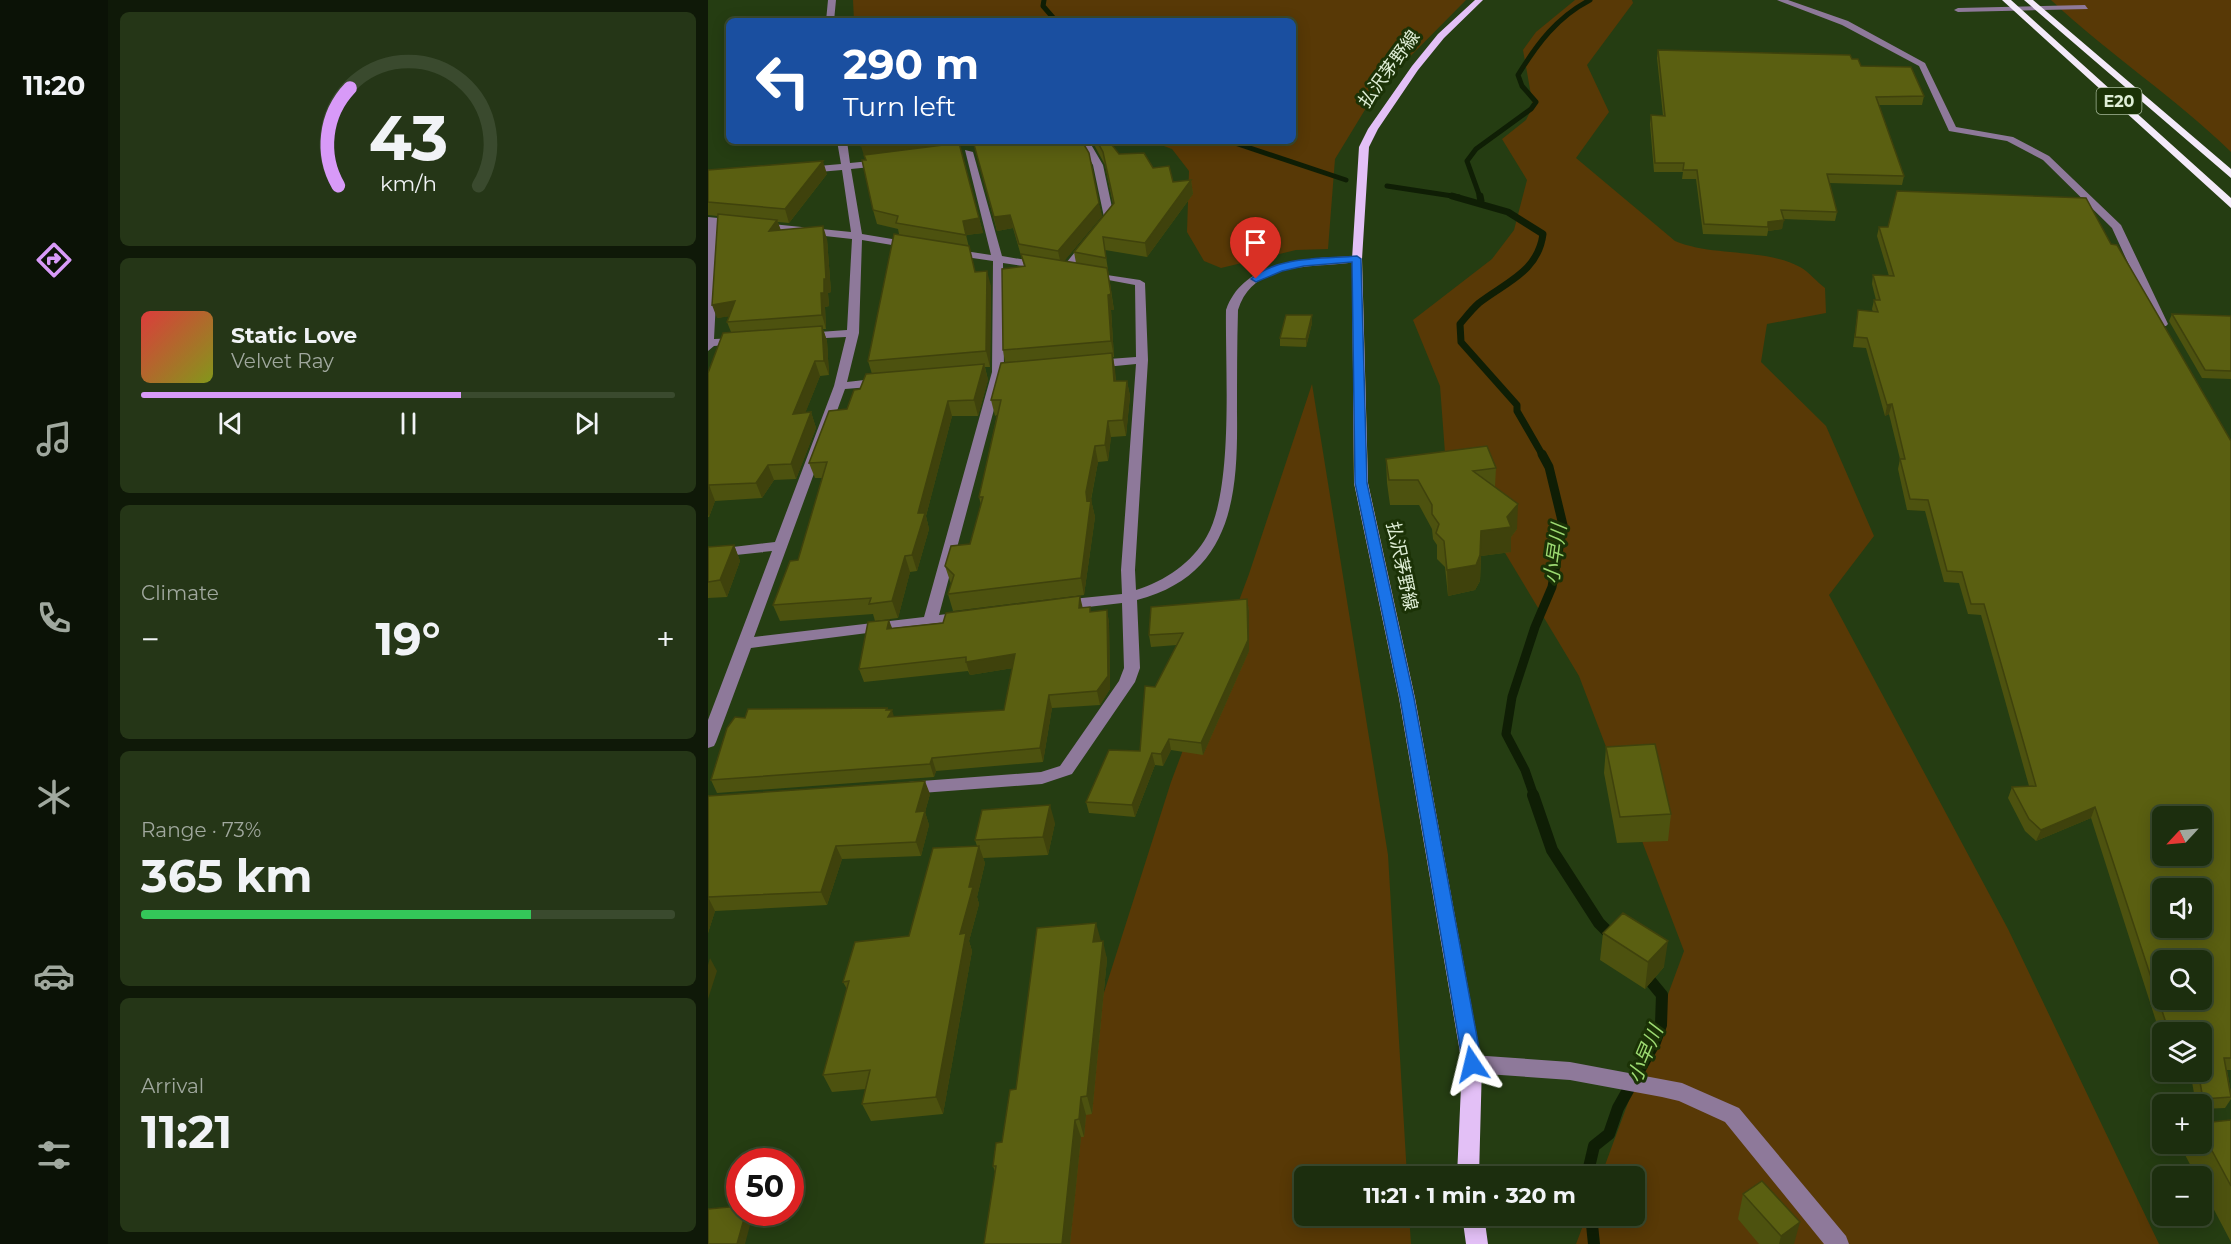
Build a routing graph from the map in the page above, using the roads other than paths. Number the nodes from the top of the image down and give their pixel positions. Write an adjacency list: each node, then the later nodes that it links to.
1 (832, 0): 8 (street)
2 (1479, 0): 21 (main road, 払沢茅野線)
3 (1781, 0): 24 (street)
4 (2006, 0): 16 (highway, E20)
5 (2028, 0): 15 (highway, E20)
6 (2085, 8): 7 (street)
7 (1958, 10)
8 (830, 18)
9 (842, 144): 13 (street)
10 (1086, 144): 23 (street)
11 (968, 152): 22 (street)
12 (890, 162): 13 (street)
13 (845, 167): 14 (street); 18 (street)
14 (800, 171)
15 (2231, 176)
16 (2231, 204)
17 (711, 220): 18 (street); 28 (street)
18 (857, 236): 19 (street); 25 (street)
19 (927, 248)
20 (939, 250): 22 (street)
21 (1357, 259): 35 (street); 42 (main road, 払沢茅野線)
22 (998, 260): 23 (street); 38 (street)
23 (1066, 269): 29 (street)
24 (2166, 330)
25 (853, 333): 26 (street); 32 (street)
26 (793, 337)
27 (758, 339): 28 (street)
28 (709, 344)
29 (1142, 360): 30 (street); 35 (street)
30 (1087, 365)
31 (897, 381): 32 (street)
32 (840, 386): 33 (street)
33 (780, 546): 34 (street); 39 (street)
34 (708, 554)
35 (1131, 596): 36 (street); 41 (street)
36 (1048, 606)
37 (977, 616): 38 (street)
38 (930, 622): 39 (street)
39 (747, 643): 40 (street)
40 (708, 742)
41 (887, 789)
42 (1472, 1064): 43 (main road, 払沢茅野線); 46 (street)
43 (1468, 1166)
44 (1475, 1226): 45 (main road)
45 (1477, 1244)
46 (1838, 1244)

